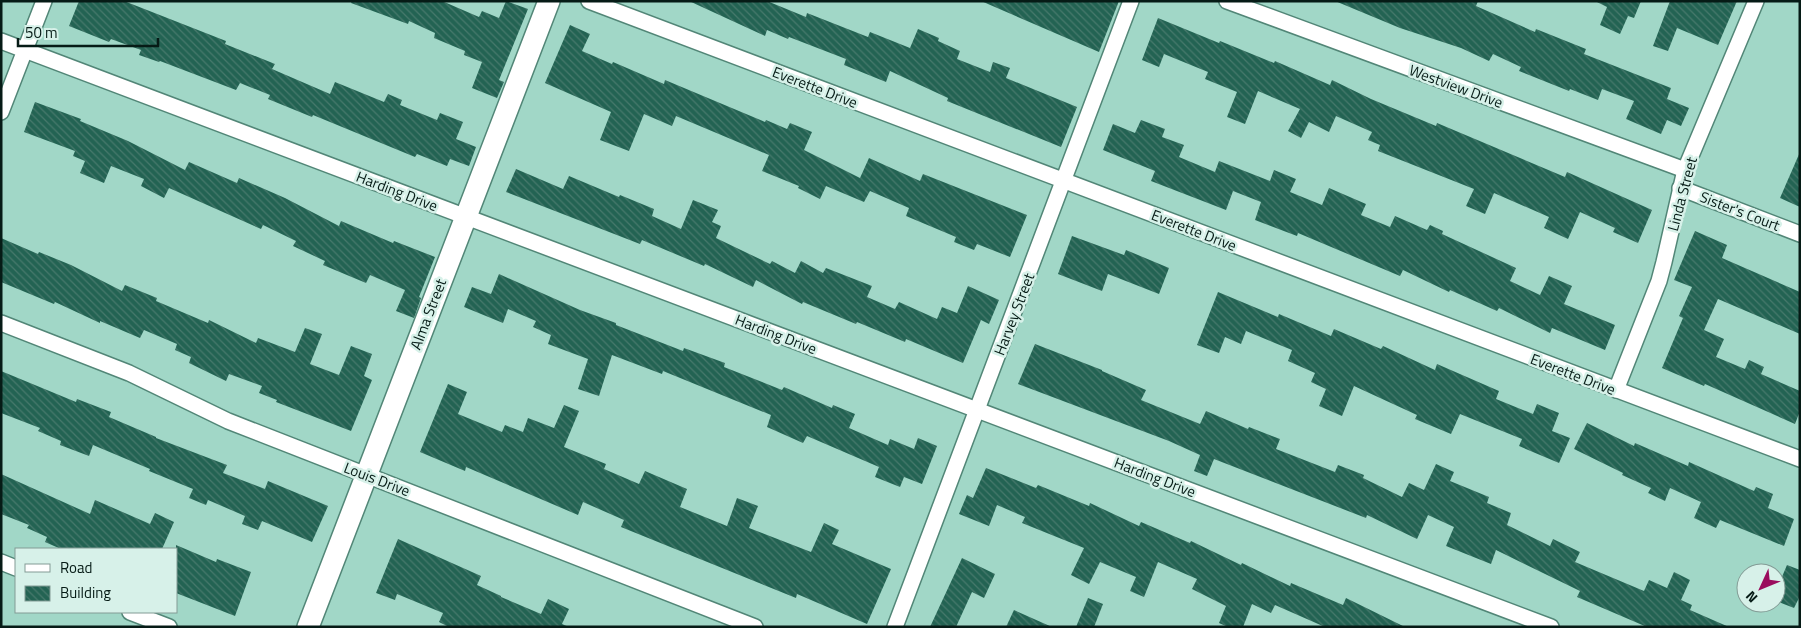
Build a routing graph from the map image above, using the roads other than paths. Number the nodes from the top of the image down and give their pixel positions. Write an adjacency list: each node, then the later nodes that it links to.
1 (44, 1): 8 (street)
2 (548, 1): 13 (street, Alma Street)
3 (589, 1): 11 (street, Everette Drive)
4 (1131, 1): 11 (street, Harvey Street)
5 (1227, 1): 10 (street, Westview Drive)
6 (1756, 1): 10 (street, Linda Street)
7 (1, 41): 8 (street, Harding Drive)
8 (25, 50): 9 (street); 13 (street, Harding Drive)
9 (1, 112)
10 (1685, 170): 12 (street, Linda Street)
11 (1064, 181): 16 (street, Everette Drive); 17 (street, Harvey Street)
12 (1680, 188): 14 (street, Sister's Court); 16 (street, Linda Street)
13 (466, 216): 17 (street, Harding Drive); 19 (street, Alma Street)
14 (1800, 234)
15 (1, 323): 19 (street, Louis Drive)
16 (1616, 390): 18 (street, Everette Drive)
17 (977, 410): 26 (street, Harvey Street); 27 (street, Harding Drive)
18 (1800, 459)
19 (367, 475): 24 (street, Alma Street); 25 (street, Louis Drive)
20 (1, 562): 21 (street)
21 (15, 568)
22 (133, 613): 23 (street)
23 (169, 627)
24 (308, 627)
25 (756, 627)
26 (895, 627)
27 (1551, 627)

